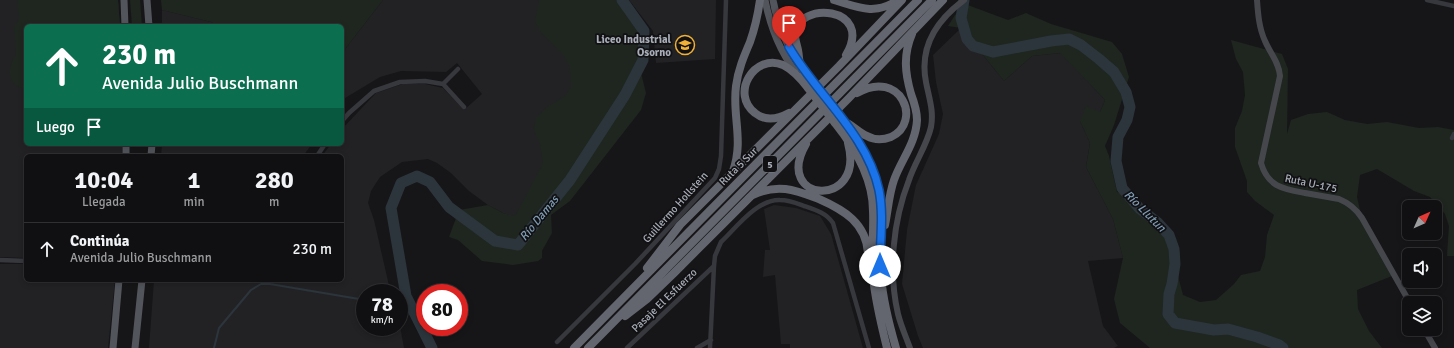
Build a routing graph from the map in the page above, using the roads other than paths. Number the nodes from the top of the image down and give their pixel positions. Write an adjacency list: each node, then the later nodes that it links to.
1 (124, 0): 17 (main road)
2 (147, 0): 18 (main road)
3 (726, 0): 47 (street, Guillermo Hollstein)
4 (760, 0): 33 (highway)
5 (765, 0): 23 (main road)
6 (773, 0): 20 (main road)
7 (834, 0): 8 (highway)
8 (898, 0)
9 (902, 0): 21 (highway)
10 (918, 0): 43 (highway, Ruta 5 Sur / 5)
11 (932, 0): 44 (highway, Ruta 5 Sur / 5)
12 (943, 0): 19 (highway)
13 (964, 0): 58 (street)
14 (1256, 0): 42 (street, Ruta U-175)
15 (1427, 0): 16 (street)
16 (1454, 6)
17 (125, 24)
18 (149, 24)
19 (916, 29): 26 (highway); 35 (highway)
20 (800, 66): 21 (highway); 25 (highway)
21 (839, 66): 28 (highway)
22 (458, 69): 24 (street)
23 (800, 77): 25 (highway); 28 (highway)
24 (443, 84): 27 (street); 29 (street)
25 (810, 85): 30 (highway, bridge)
26 (848, 99): 30 (highway); 31 (highway)
27 (464, 107)
28 (797, 108): 33 (highway)
29 (344, 118)
30 (838, 121): 32 (highway); 35 (highway)
31 (811, 135): 32 (highway); 34 (highway)
32 (845, 135): 39 (highway)
33 (733, 173): 43 (highway)
34 (749, 197): 39 (highway); 44 (highway)
35 (880, 247): 57 (highway)
36 (0, 260): 37 (street)
37 (24, 261)
38 (714, 266): 46 (street); 52 (street, Pasaje El Esfuerzo); 55 (street)
39 (873, 275): 56 (highway)
40 (119, 282): 48 (main road)
41 (142, 282): 49 (main road)
42 (1406, 296)
43 (623, 298): 50 (highway, Ruta 5 Sur / 5)
44 (608, 328): 51 (highway, Ruta 5 Sur / 5)
45 (1428, 336): 59 (street)
46 (711, 340): 53 (street); 54 (street)
47 (557, 342)
48 (113, 348)
49 (135, 348)
50 (574, 348)
51 (588, 348)
52 (627, 348)
53 (696, 348)
54 (710, 348)
55 (869, 348)
56 (887, 348)
57 (896, 348)
58 (910, 348)
59 (1435, 348)

